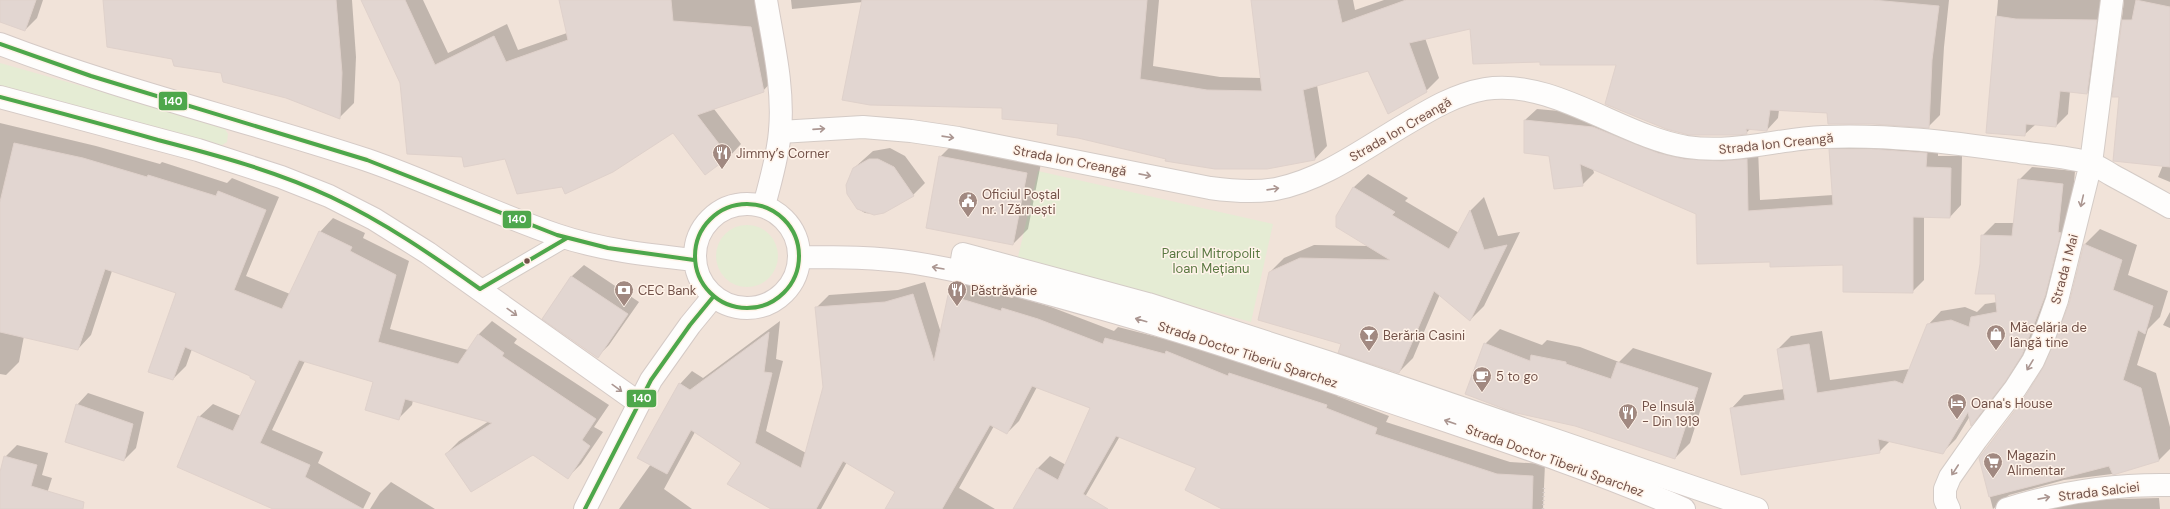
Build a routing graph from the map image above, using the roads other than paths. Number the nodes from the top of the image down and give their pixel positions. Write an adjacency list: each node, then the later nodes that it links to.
1 (766, 0): 5 (street)
2 (2112, 0): 6 (street, Strada 1 Mai)
3 (0, 44): 9 (street)
4 (0, 97): 13 (street)
5 (780, 132): 6 (street, Strada Ion Creangă, one-way to 6); 7 (street)
6 (2091, 163): 8 (street); 21 (street, Strada 1 Mai, one-way to 21)
7 (764, 206): 10 (street); 11 (street)
8 (2170, 207)
9 (567, 238): 11 (street); 13 (lane)
10 (799, 257): 12 (street, Strada Doctor Tiberiu Sparchez, one-way to 10); 14 (street)
11 (694, 260): 14 (street)
12 (960, 272): 17 (street); 19 (street, Strada Doctor Tiberiu Sparchez, one-way to 12)
13 (480, 290): 15 (street, one-way to 15)
14 (713, 297): 15 (street)
15 (638, 403): 18 (street)
16 (2170, 485): 22 (street, Strada Salciei, one-way to 16)
17 (1720, 503): 20 (street)
18 (585, 509)
19 (1684, 509)
20 (1757, 509)
21 (1949, 509)
22 (2007, 509)

